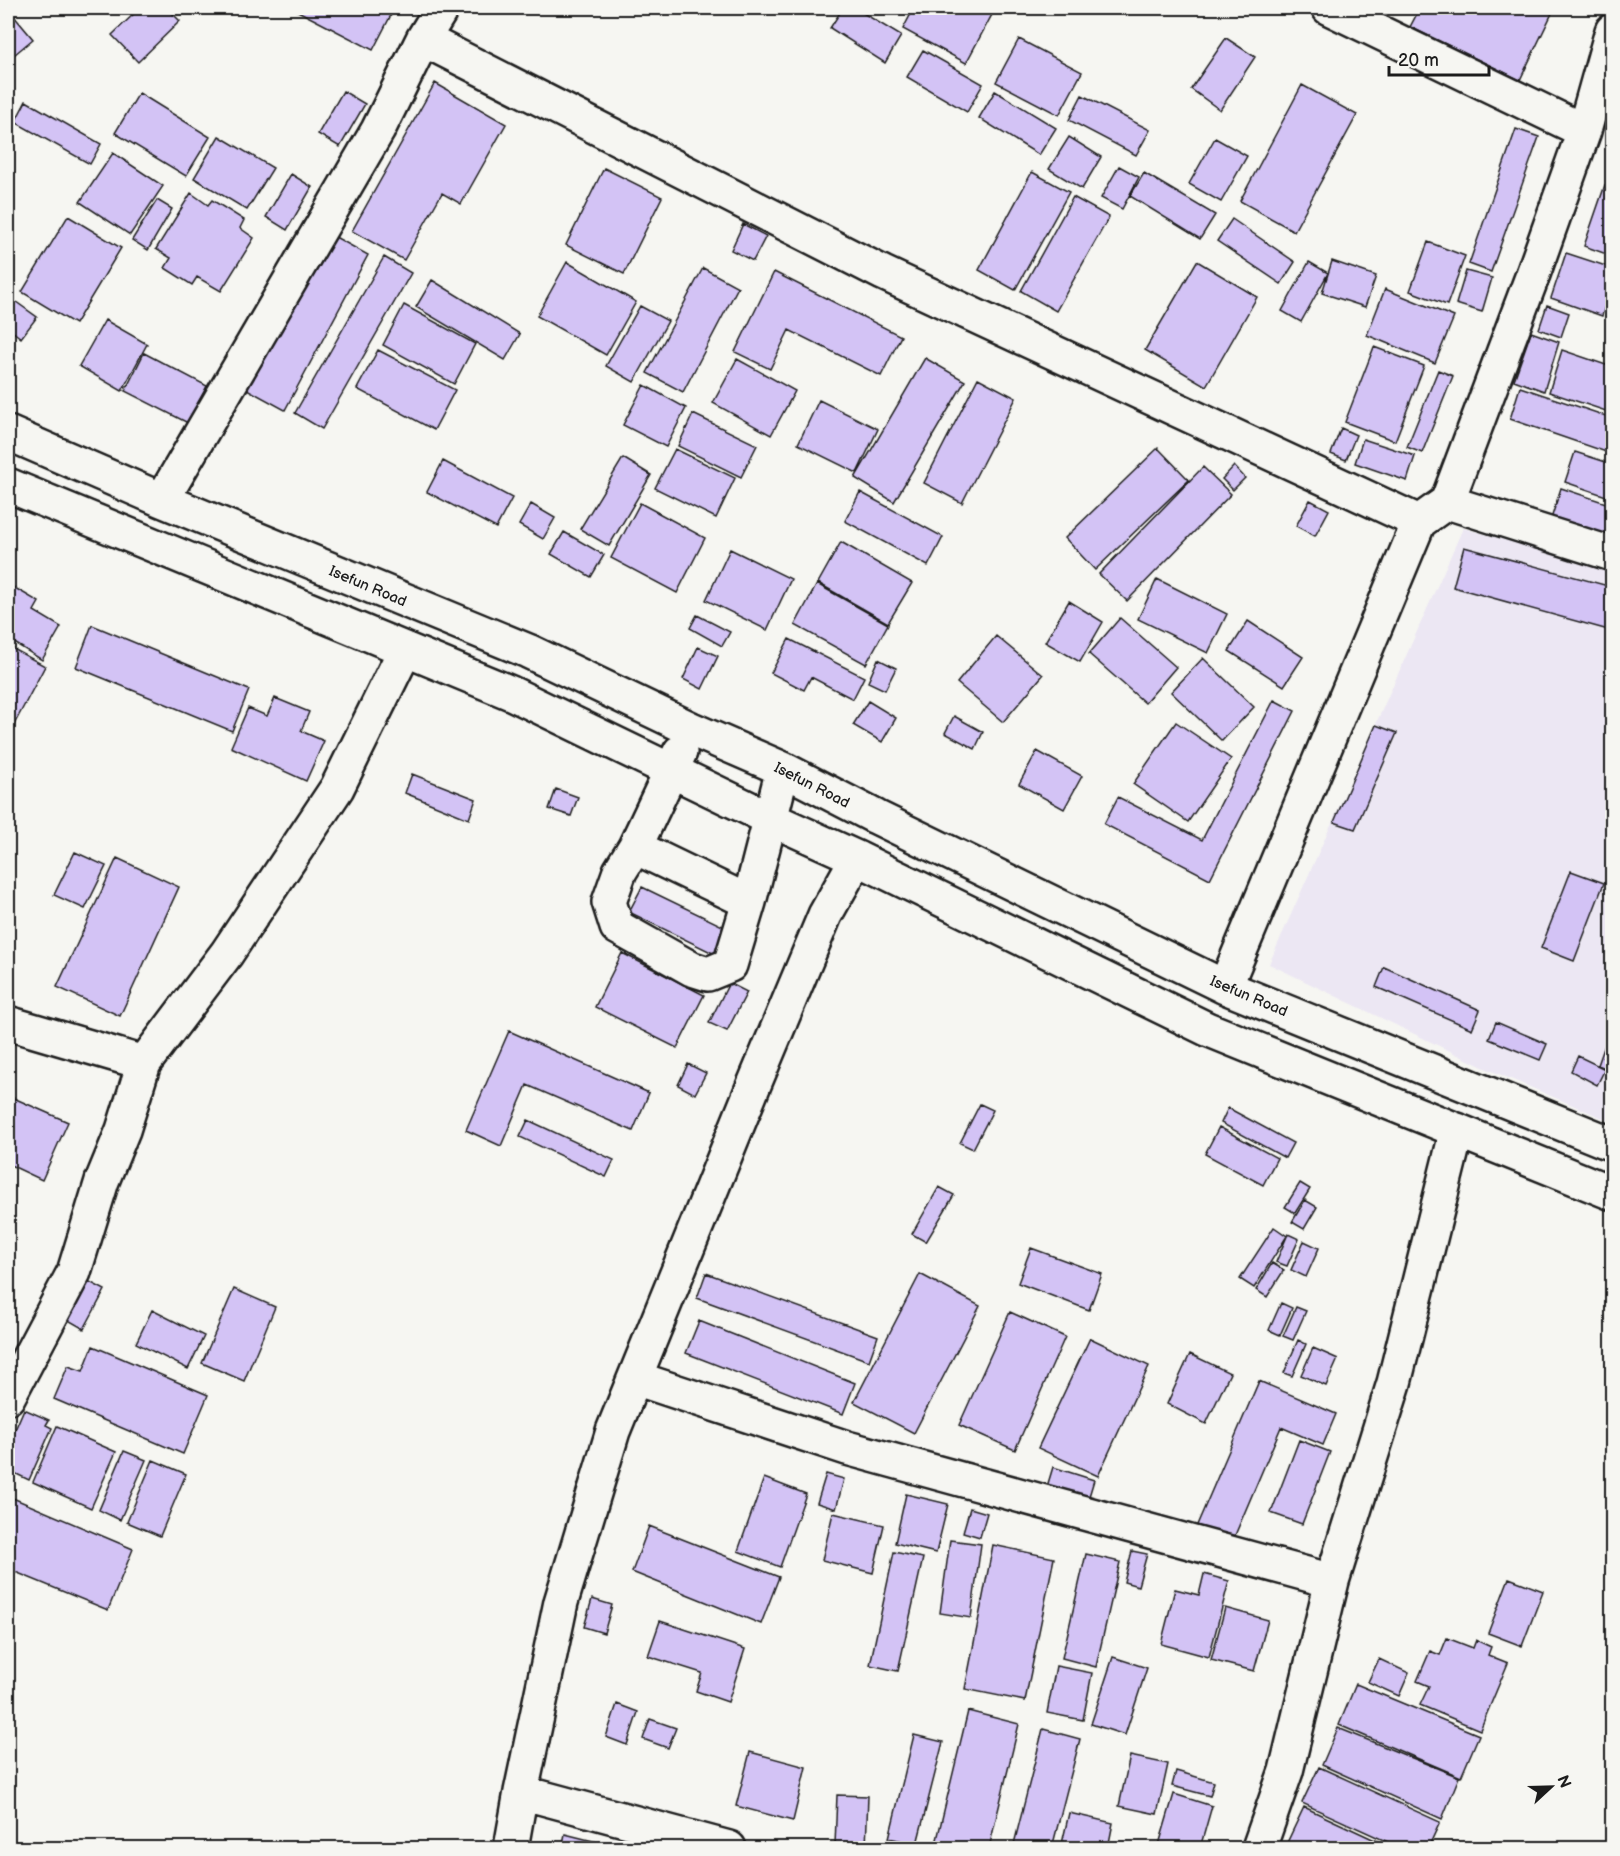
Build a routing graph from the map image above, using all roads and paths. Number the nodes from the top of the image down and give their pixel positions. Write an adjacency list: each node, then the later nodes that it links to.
1 (442, 8): 4 (street)
2 (1329, 8): 5 (street)
3 (1612, 31): 5 (street)
4 (423, 39): 8 (street); 10 (street)
5 (1584, 130): 9 (street)
6 (8, 433): 8 (street, Isefun Road)
7 (8, 485): 12 (street)
8 (162, 500): 13 (street, Isefun Road)
9 (1447, 502): 10 (street); 11 (street)
10 (1419, 522): 20 (street)
11 (1612, 554)
12 (405, 650): 15 (street); 22 (street)
13 (692, 729): 14 (street, Isefun Road); 15 (street)
14 (783, 769): 16 (street); 20 (street, Isefun Road)
15 (672, 771): 16 (street); 17 (street)
16 (771, 819): 18 (street); 19 (street)
17 (635, 847): 19 (street); 19 (street)
18 (857, 858): 23 (street); 26 (street)
19 (749, 902)
20 (1225, 987): 24 (street, Isefun Road)
21 (8, 1023): 22 (street)
22 (144, 1063): 27 (street)
23 (1457, 1130): 25 (street); 28 (street)
24 (1612, 1144)
25 (1612, 1193)
26 (635, 1378): 28 (street); 29 (street)
27 (8, 1397)
28 (1332, 1581): 32 (street)
29 (521, 1792): 30 (street); 31 (street)
30 (511, 1848)
31 (729, 1848)
32 (1259, 1848)

